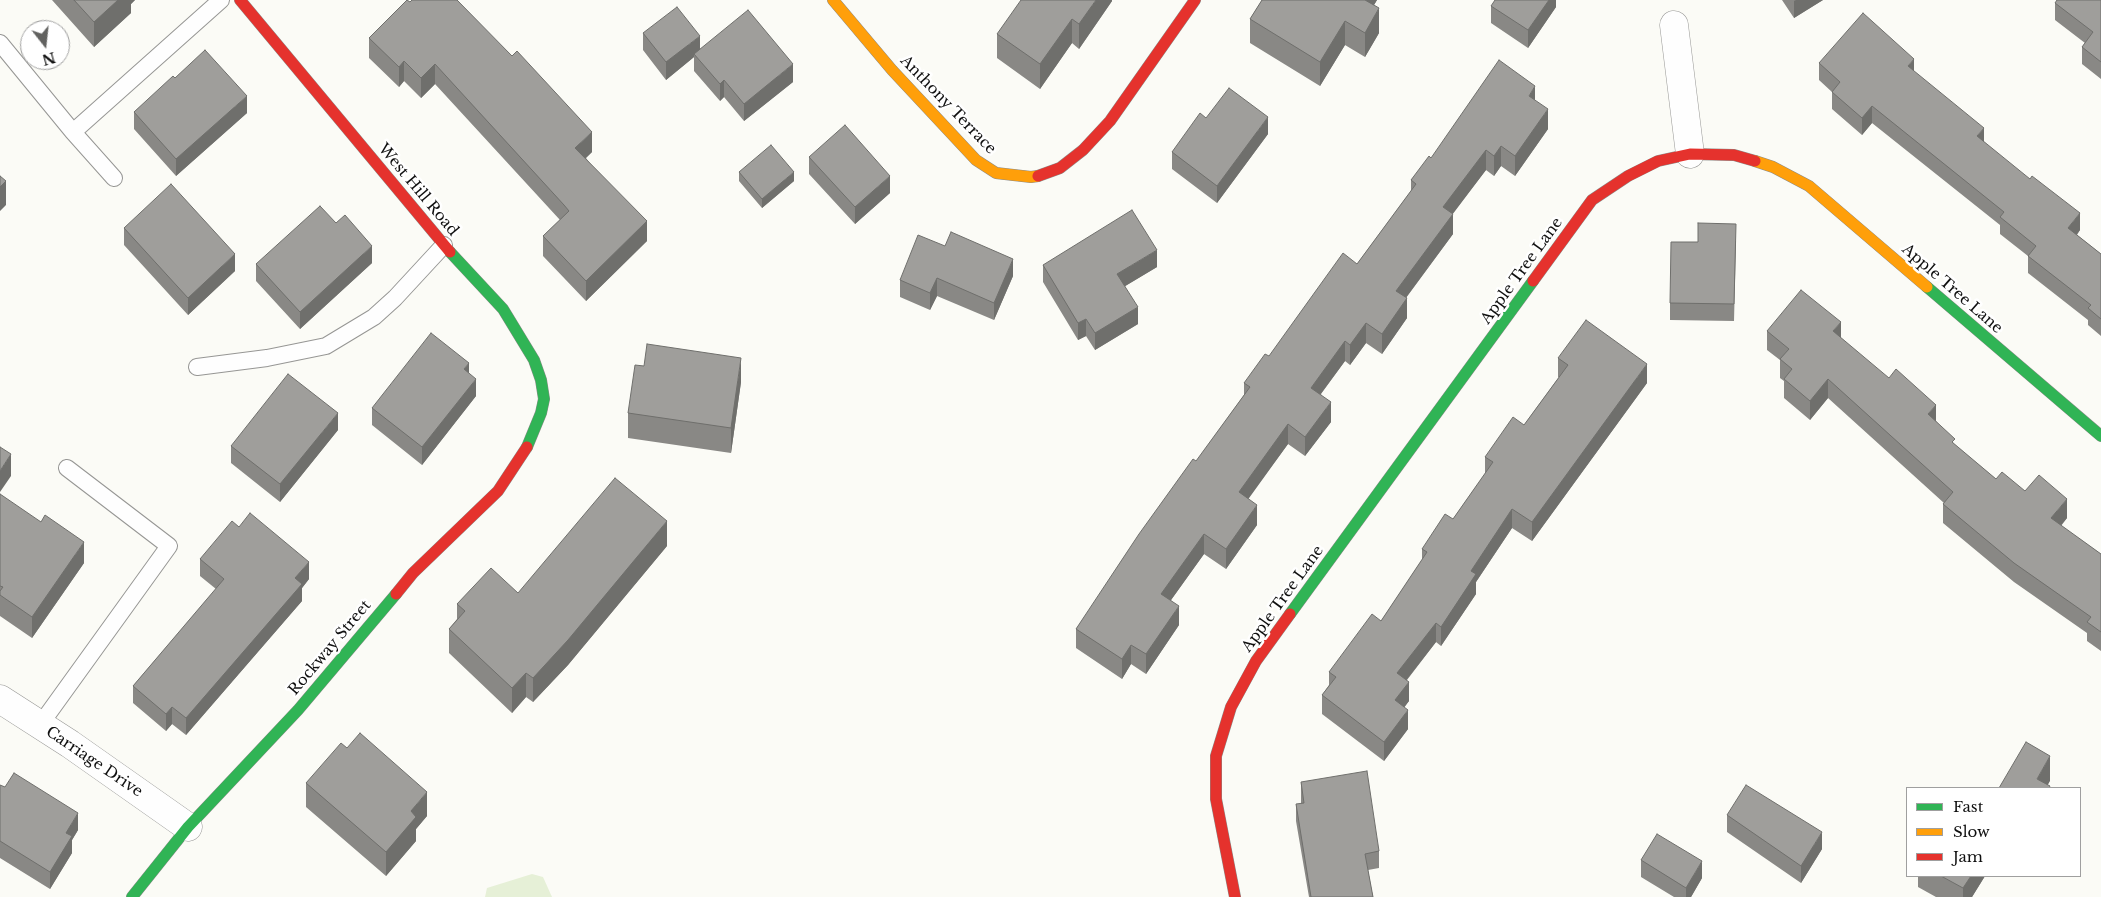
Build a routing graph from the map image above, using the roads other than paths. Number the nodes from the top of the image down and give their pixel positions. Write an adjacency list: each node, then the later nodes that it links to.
1 (221, 0): 7 (lane)
2 (240, 0): 10 (street, West Hill Road)
3 (833, 0): 4 (street, Anthony Terrace)
4 (1195, 0)
5 (1674, 26): 8 (street)
6 (0, 43): 7 (lane)
7 (73, 132): 9 (lane)
8 (1690, 154): 13 (street, Apple Tree Lane); 19 (street, Apple Tree Lane)
9 (114, 178)
10 (444, 245): 11 (lane); 12 (street, West Hill Road)
11 (197, 367)
12 (541, 413): 17 (street, Rockway Street)
13 (2101, 436)
14 (67, 468): 16 (lane)
15 (0, 699): 16 (street, Carriage Drive)
16 (40, 725): 17 (street, Carriage Drive)
17 (188, 827): 18 (street, Rockway Street)
18 (132, 897)
19 (1235, 897)

